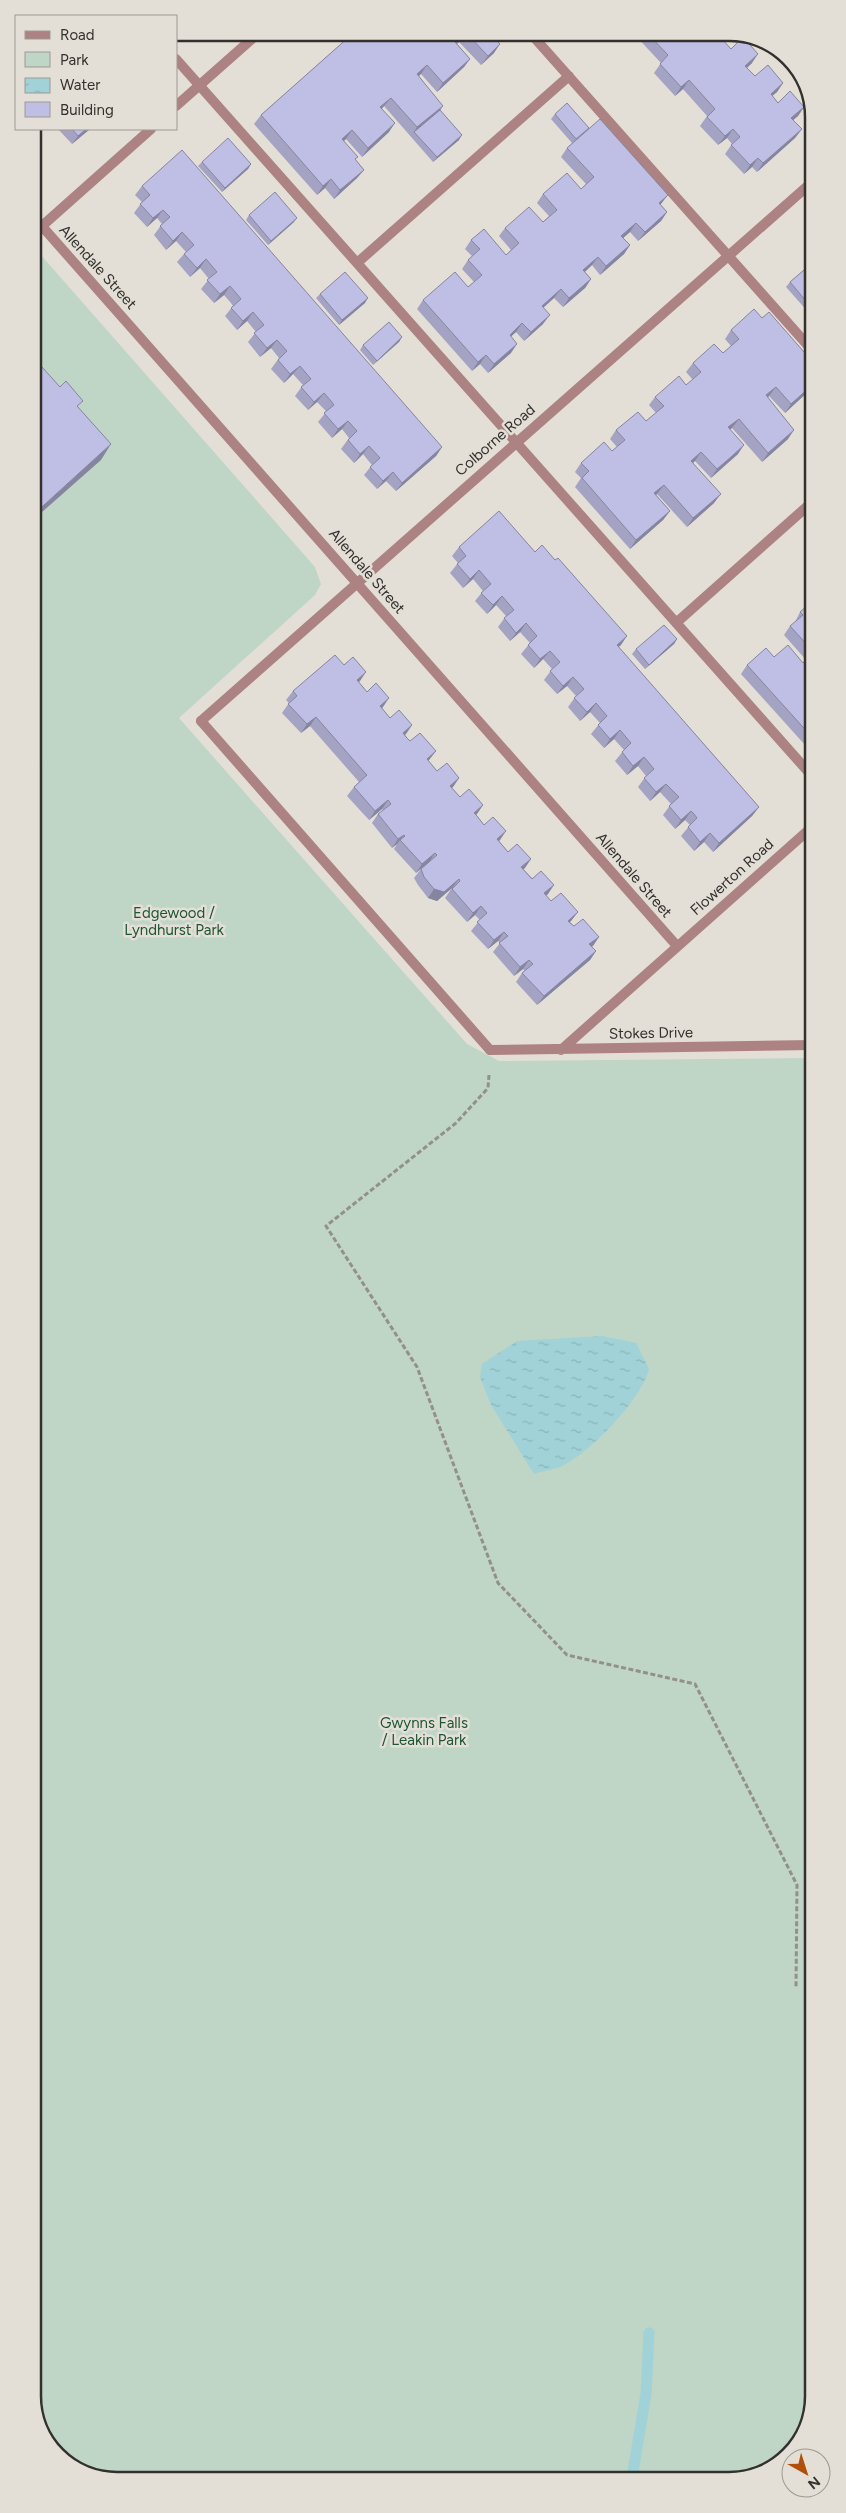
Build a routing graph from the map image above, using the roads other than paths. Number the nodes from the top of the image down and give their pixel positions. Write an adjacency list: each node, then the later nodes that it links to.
1 (250, 41): 5 (street)
2 (537, 41): 4 (street)
3 (178, 61): 5 (street)
4 (569, 76): 10 (street); 11 (street)
5 (200, 85): 6 (street); 11 (street)
6 (178, 104)
7 (150, 130): 9 (street)
8 (805, 188): 10 (street, Colborne Road)
9 (42, 226): 15 (street, Allendale Street)
10 (728, 256): 12 (street); 13 (street, Colborne Road)
11 (357, 263): 13 (street)
12 (805, 342)
13 (516, 442): 15 (street, Colborne Road); 16 (street)
14 (805, 508): 16 (street)
15 (357, 582): 19 (street, Allendale Street); 21 (street, Colborne Road)
16 (676, 623): 17 (street)
17 (805, 768)
18 (805, 833): 19 (street, Flowerton Road)
19 (677, 946): 22 (street, Flowerton Road)
20 (805, 1045): 22 (street, Stokes Drive)
21 (490, 1050): 22 (street, Stokes Drive)
22 (561, 1050)

